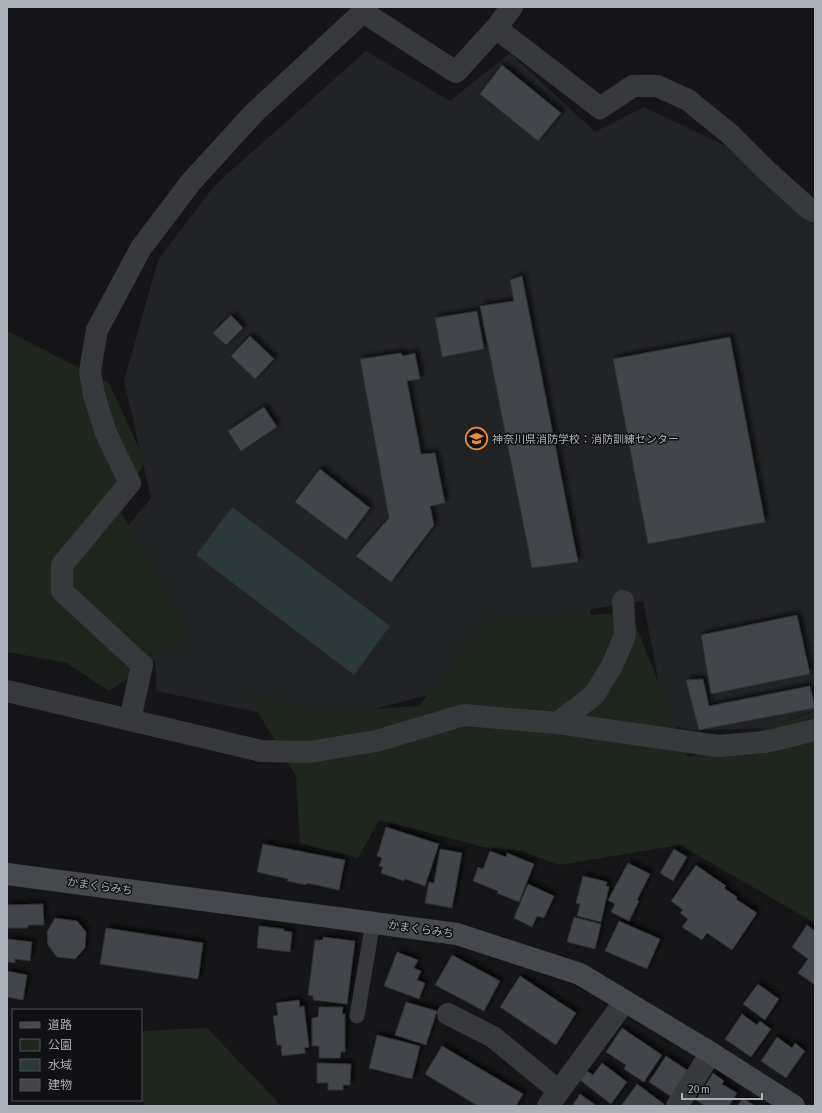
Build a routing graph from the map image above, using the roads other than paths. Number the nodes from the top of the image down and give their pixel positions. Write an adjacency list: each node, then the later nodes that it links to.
1 (512, 7): 3 (street)
2 (361, 10): 3 (street); 7 (street)
3 (496, 28): 4 (street)
4 (815, 212)
5 (623, 601): 8 (street)
6 (7, 690): 7 (street)
7 (130, 720): 8 (street)
8 (558, 723): 9 (street)
9 (815, 730)
10 (7, 874): 11 (main road, かまくらみち)
11 (373, 922): 12 (main road, かまくらみち); 14 (lane)
12 (625, 1001): 15 (main road, かまくらみち); 16 (street)
13 (448, 1014): 16 (street)
14 (357, 1016)
15 (711, 1053): 17 (street); 18 (main road, かまくらみち)
16 (553, 1099)
17 (677, 1106)
18 (794, 1106)

